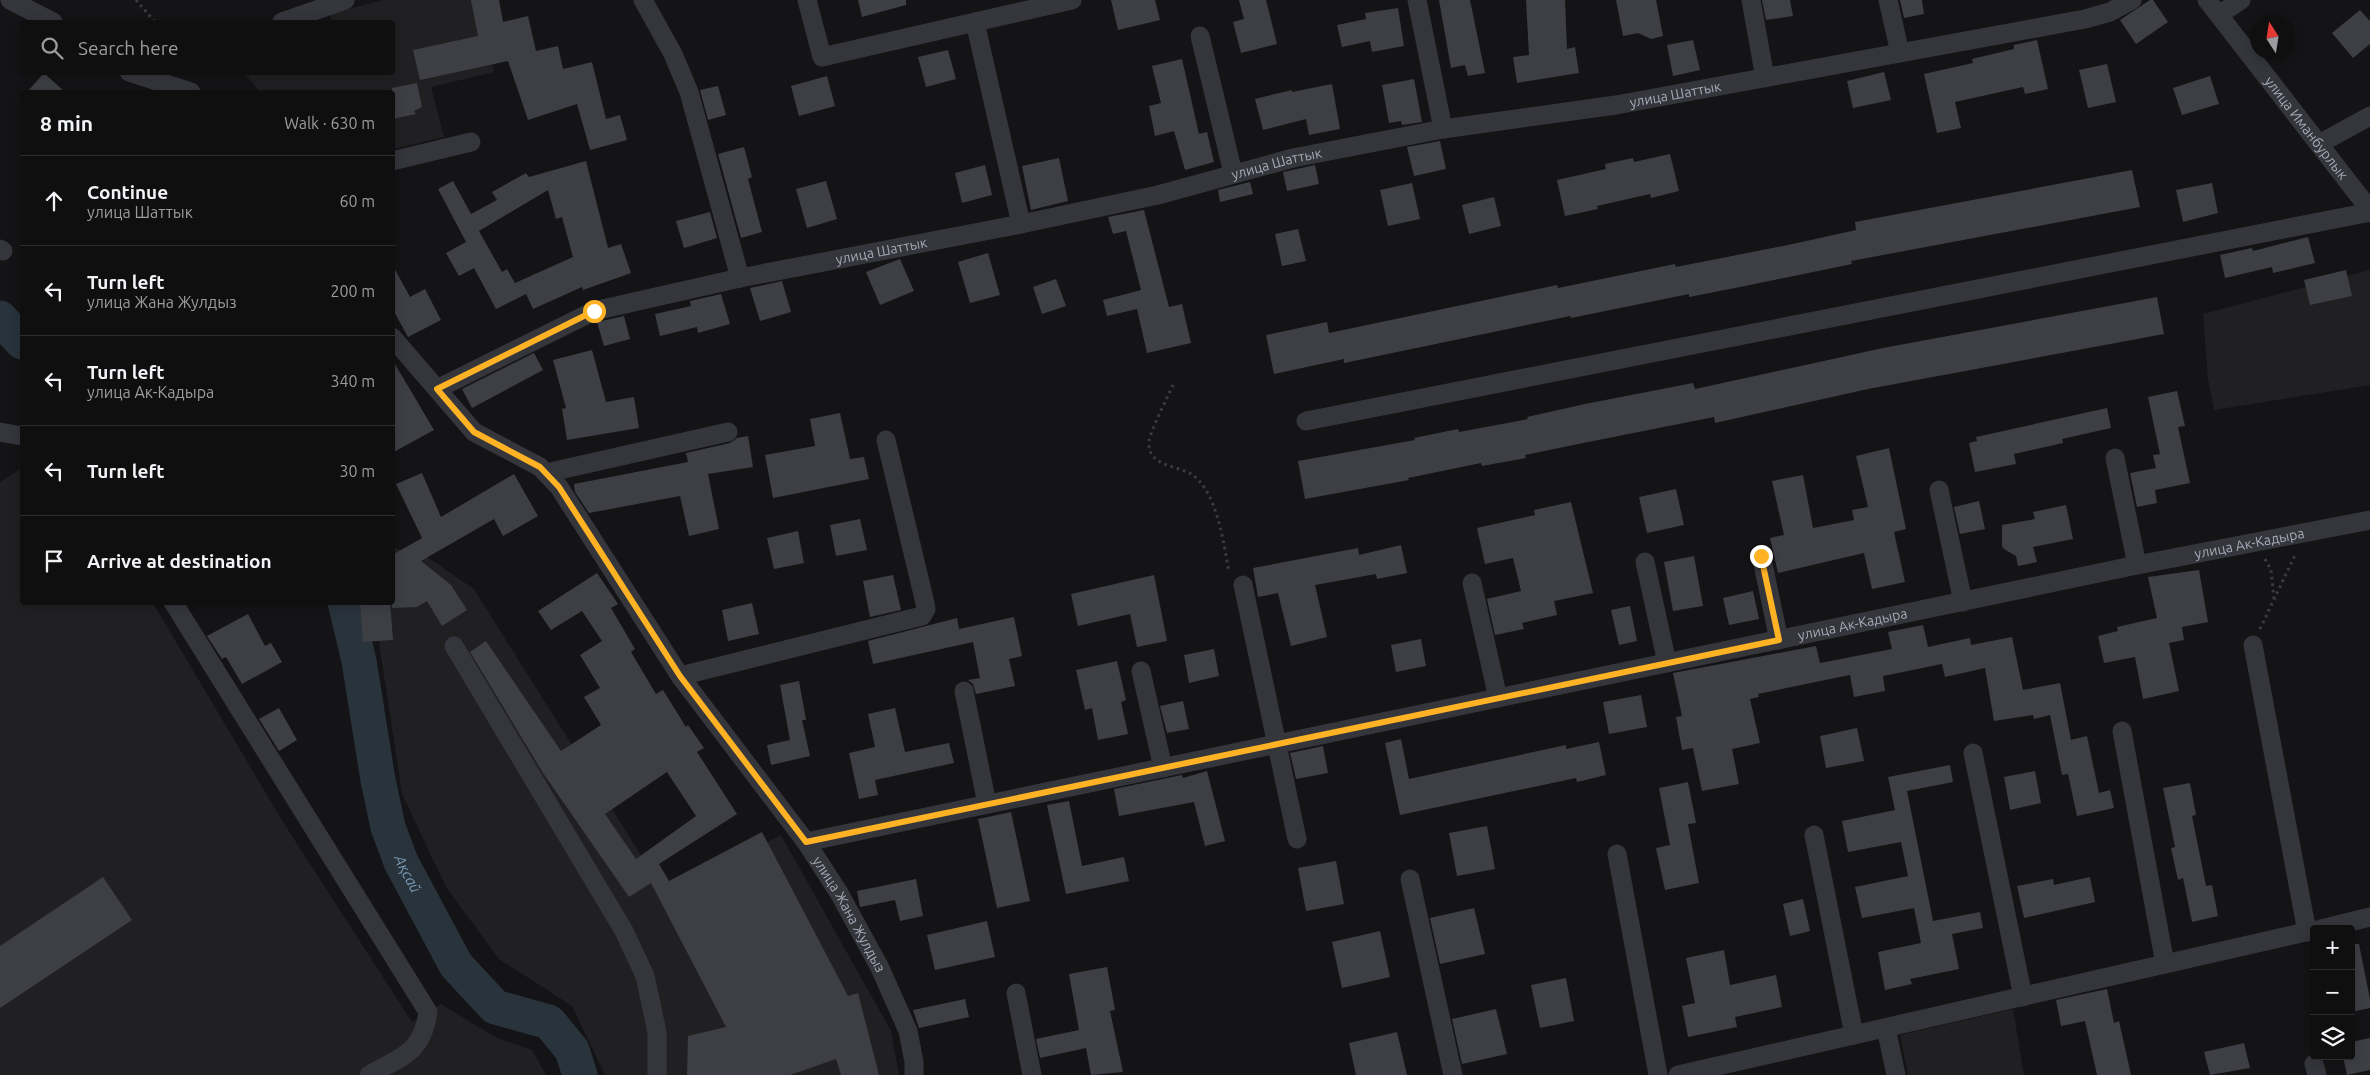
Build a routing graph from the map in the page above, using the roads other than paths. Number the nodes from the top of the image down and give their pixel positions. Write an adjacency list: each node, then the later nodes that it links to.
1 (10, 0): 12 (street); 14 (street)
2 (345, 0): 15 (street)
3 (643, 0): 31 (street)
4 (807, 0): 16 (street)
5 (1072, 0): 16 (street)
6 (1417, 0): 24 (street)
7 (1751, 0): 21 (street)
8 (1888, 0): 18 (street)
9 (2132, 0): 18 (street, улица Шаттык)
10 (2207, 0): 13 (street, улица Иманбурлык)
11 (2241, 0): 13 (street)
12 (0, 9)
13 (2219, 15): 26 (street, улица Иманбурлык)
14 (49, 20)
15 (288, 20)
16 (975, 22): 30 (street)
17 (1200, 36): 28 (street)
18 (1900, 53): 21 (street, улица Шаттык)
19 (150, 75): 20 (street)
20 (171, 78): 22 (street)
21 (1765, 78): 24 (street, улица Шаттык)
22 (188, 90)
23 (2370, 116): 26 (street)
24 (1443, 129): 28 (street, улица Шаттык)
25 (471, 142): 27 (street)
26 (2320, 144): 29 (street, улица Иманбурлык)
27 (395, 160)
28 (1233, 173): 30 (street, улица Шаттык)
29 (2370, 211): 34 (street)
30 (1022, 224): 31 (street, улица Шаттык)
31 (740, 278): 33 (street, улица Шаттык)
32 (395, 340): 33 (street, улица Жана Жулдыз)
33 (437, 389): 40 (street, улица Жана Жулдыз)
34 (1306, 421)
35 (0, 432): 37 (street)
36 (728, 432): 40 (street)
37 (20, 436)
38 (886, 440): 55 (street)
39 (2115, 458): 45 (street)
40 (546, 473): 55 (street, улица Жана Жулдыз)
41 (1939, 490): 48 (street)
42 (2370, 520): 45 (street, улица Ак-Кадыра)
43 (1761, 556): 50 (street)
44 (1646, 562): 53 (street)
45 (2138, 565): 48 (street, улица Ак-Кадыра)
46 (1472, 583): 57 (street)
47 (1243, 585): 59 (street)
48 (1962, 602): 50 (street, улица Ак-Кадыра)
49 (175, 605): 78 (street)
50 (1779, 640): 53 (street, улица Ак-Кадыра)
51 (2252, 645): 69 (street)
52 (454, 646): 79 (street)
53 (1667, 663): 57 (street, улица Ак-Кадыра)
54 (1141, 671): 61 (street)
55 (680, 676): 65 (street, улица Жана Жулдыз)
56 (964, 691): 62 (street)
57 (1498, 698): 59 (street, улица Ак-Кадыра)
58 (2122, 731): 72 (street)
59 (1278, 744): 61 (street, улица Ак-Кадыра); 64 (street)
60 (1973, 753): 74 (street)
61 (1163, 768): 62 (street, улица Ак-Кадыра)
62 (987, 804): 65 (street, улица Ак-Кадыра)
63 (1814, 835): 76 (street)
64 (1297, 839)
65 (806, 842): 80 (street, улица Жана Жулдыз)
66 (1616, 854): 83 (street)
67 (1410, 879): 82 (street)
68 (2370, 917): 70 (street)
69 (2313, 925)
70 (2336, 925)
71 (2310, 931): 72 (street)
72 (2165, 964): 74 (street)
73 (1016, 993): 81 (street)
74 (2023, 997): 75 (street)
75 (1886, 1028): 76 (street); 85 (street)
76 (1854, 1035): 77 (street)
77 (1705, 1072): 84 (street)
78 (369, 1075)
79 (656, 1075)
80 (914, 1075)
81 (1032, 1075)
82 (1453, 1075)
83 (1658, 1075)
84 (1678, 1075)
85 (1896, 1075)

